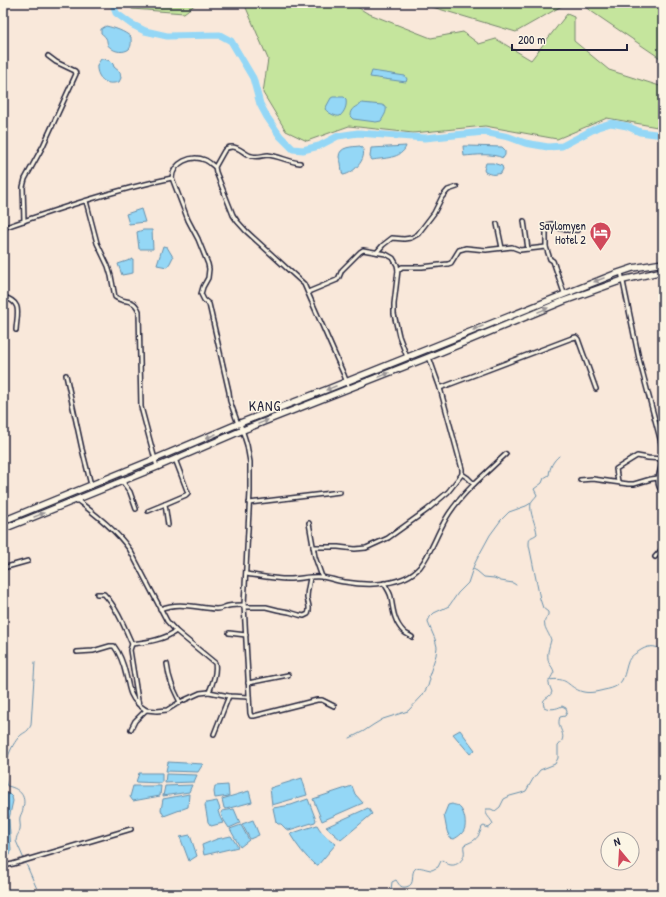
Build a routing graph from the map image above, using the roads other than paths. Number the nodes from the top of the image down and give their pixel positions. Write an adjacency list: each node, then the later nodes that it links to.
1 (48, 56): 7 (street)
2 (300, 163): 3 (street)
3 (215, 167): 4 (street); 21 (street)
4 (172, 178): 6 (street); 34 (street)
5 (457, 187): 15 (street)
6 (86, 201): 7 (street); 37 (street)
7 (24, 221): 10 (street)
8 (524, 221): 14 (street)
9 (497, 224): 13 (street)
10 (3, 228)
11 (578, 230): 12 (street)
12 (546, 247): 14 (street); 22 (street)
13 (502, 248): 14 (street); 17 (street)
14 (528, 249)
15 (377, 252): 17 (street); 21 (street)
16 (663, 263): 19 (highway)
17 (398, 270): 27 (street)
18 (663, 271): 20 (highway)
19 (621, 272): 20 (street); 22 (highway, one-way to 22)
20 (623, 280): 25 (highway, one-way to 20); 39 (street)
21 (308, 292): 30 (street)
22 (564, 294): 24 (highway)
23 (3, 297): 26 (street)
24 (522, 310): 25 (highway); 27 (highway, one-way to 27)
25 (525, 317): 28 (highway)
26 (16, 330)
27 (407, 357): 30 (highway)
28 (430, 357): 31 (highway, one-way to 28); 32 (street)
29 (66, 375): 47 (street)
30 (346, 382): 31 (street); 34 (highway, one-way to 34)
31 (349, 388): 35 (highway, one-way to 31)
32 (440, 388): 33 (street); 41 (street)
33 (596, 389)
34 (239, 424): 35 (street); 37 (highway, one-way to 37)
35 (243, 430): 38 (highway); 51 (street)
36 (506, 454): 46 (street)
37 (155, 459): 40 (street); 47 (highway)
38 (175, 459): 40 (highway); 52 (street)
39 (663, 459): 42 (street); 45 (street)
40 (157, 467): 44 (highway)
41 (462, 474): 46 (street); 59 (street)
42 (658, 478): 45 (street); 49 (street)
43 (580, 480): 45 (street)
44 (122, 481): 50 (highway); 53 (street)
45 (618, 482)
46 (474, 484): 67 (street)
47 (91, 485): 55 (highway)
48 (340, 492): 51 (street)
49 (663, 492)
50 (77, 500): 58 (highway, one-way to 50); 70 (street)
51 (250, 503): 64 (street)
52 (165, 504): 54 (street); 57 (street)
53 (136, 509)
54 (148, 511)
55 (3, 521)
56 (309, 524): 59 (street)
57 (168, 525)
58 (3, 529)
59 (313, 547): 65 (street)
60 (663, 548): 61 (street)
61 (655, 557)
62 (28, 561): 63 (street)
63 (3, 568)
64 (246, 574): 66 (street); 69 (street)
65 (322, 577): 66 (street); 67 (street)
66 (310, 578): 69 (street)
67 (384, 583): 74 (street)
68 (97, 594): 75 (street)
69 (244, 606): 70 (street); 73 (street)
70 (160, 609): 71 (street)
71 (176, 631): 75 (street); 80 (street)
72 (229, 633): 73 (street)
73 (246, 635): 79 (street)
74 (412, 637)
75 (132, 644): 84 (street)
76 (77, 652): 84 (street)
77 (167, 664): 83 (street)
78 (288, 675): 79 (street)
79 (248, 682): 82 (street)
80 (209, 692): 81 (street); 83 (street)
81 (229, 696): 82 (street); 88 (street)
82 (249, 697): 85 (street)
83 (180, 702): 86 (street)
84 (139, 705): 86 (street)
85 (334, 706)
86 (146, 710): 87 (street)
87 (131, 729)
88 (214, 734)
89 (131, 829): 90 (street)
90 (3, 866)

